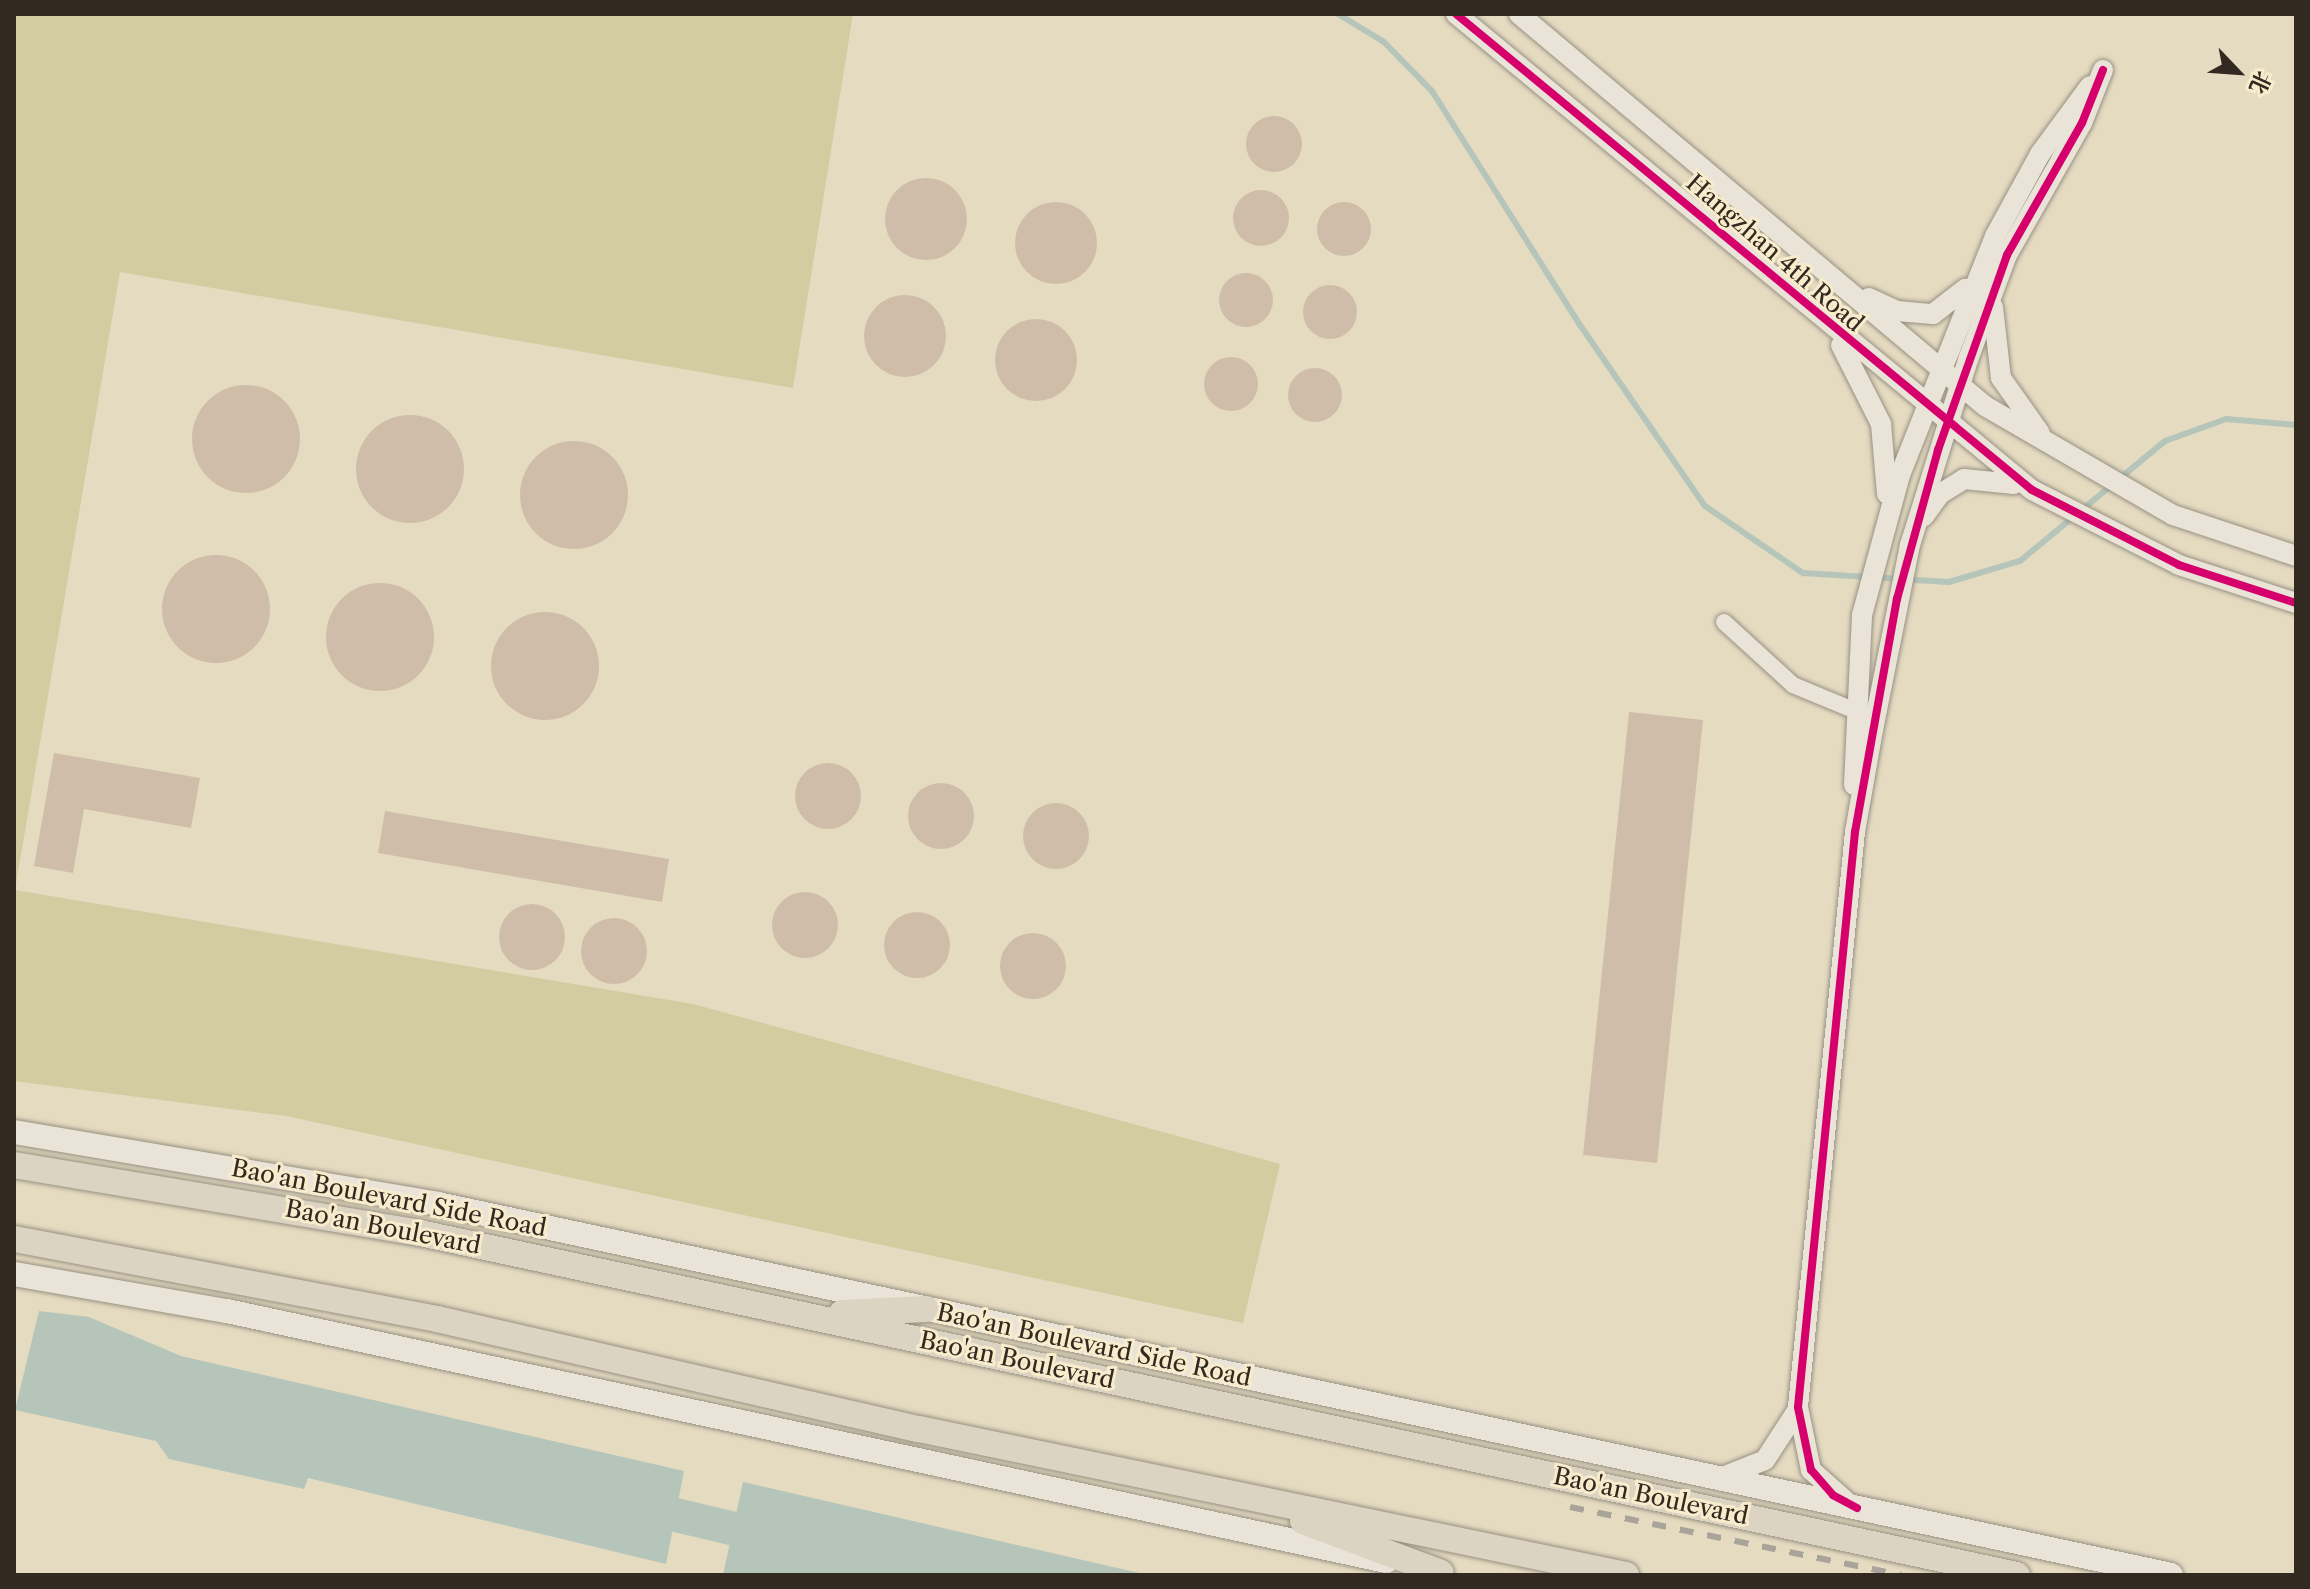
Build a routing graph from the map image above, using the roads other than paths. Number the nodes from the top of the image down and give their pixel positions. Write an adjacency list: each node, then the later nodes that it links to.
1 (1456, 14): 6 (street, Hangzhan 4th Road)
2 (1519, 14): 4 (street, Hangzhan 4th Road)
3 (1976, 277): 4 (street); 5 (street); 7 (street)
4 (1835, 279): 7 (street, Hangzhan 4th Road)
5 (1993, 291): 8 (street); 11 (street)
6 (1828, 324): 9 (street, Hangzhan 4th Road); 13 (street)
7 (1940, 368): 8 (street, Hangzhan 4th Road); 9 (street)
8 (1960, 386): 10 (street); 11 (street, Hangzhan 4th Road)
9 (1925, 408): 10 (street, Hangzhan 4th Road); 13 (street)
10 (1947, 425): 12 (street, Hangzhan 4th Road); 14 (street)
11 (2062, 456): 15 (street, Hangzhan 4th Road)
12 (2032, 490): 14 (street); 16 (street, Hangzhan 4th Road)
13 (1884, 526): 18 (street)
14 (1910, 545): 19 (street)
15 (2296, 556)
16 (2296, 603)
17 (1724, 622): 18 (street)
18 (1853, 710): 19 (street)
19 (1855, 832): 26 (street)
20 (14, 1132): 24 (main road, Bao'an Boulevard Side Road)
21 (14, 1165): 25 (main road, Bao'an Boulevard)
22 (14, 1239): 28 (main road)
23 (14, 1274): 30 (main road)
24 (926, 1309): 25 (main road); 27 (main road, Bao'an Boulevard Side Road)
25 (809, 1314): 32 (main road, Bao'an Boulevard)
26 (1798, 1407): 27 (street); 29 (street)
27 (1720, 1478): 29 (main road, Bao'an Boulevard Side Road)
28 (1221, 1491): 30 (main road); 31 (main road)
29 (1857, 1508): 33 (main road, Bao'an Boulevard Side Road)
30 (1446, 1574)
31 (1626, 1575)
32 (2017, 1575)
33 (2171, 1575)

